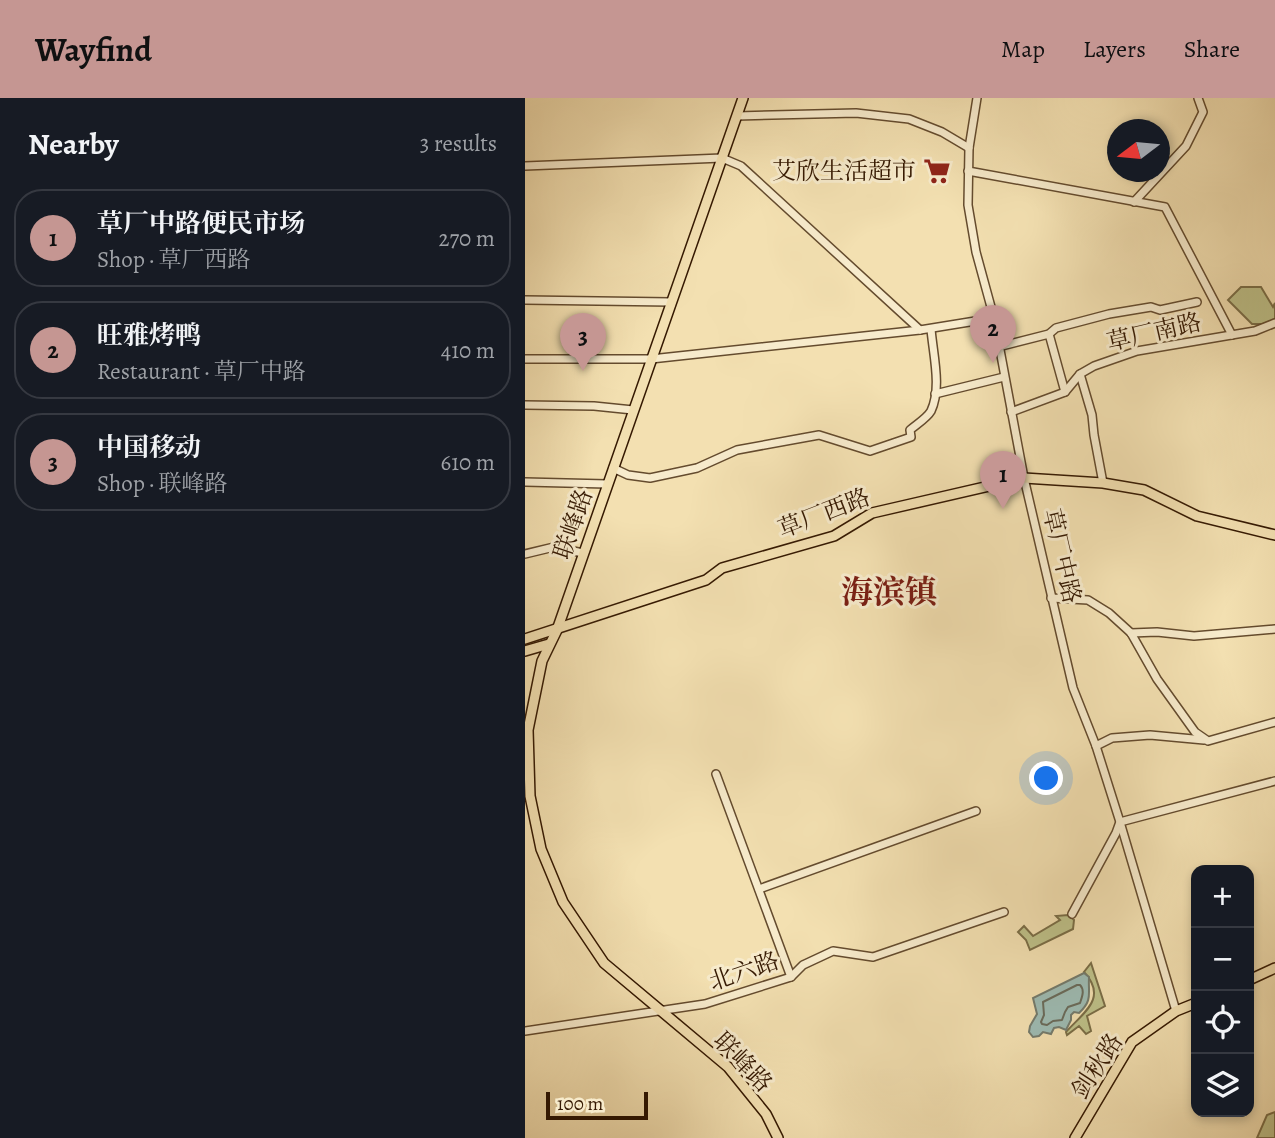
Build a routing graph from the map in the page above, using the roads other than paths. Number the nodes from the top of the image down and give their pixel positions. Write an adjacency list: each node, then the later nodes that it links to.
1 (743, 98): 4 (main road, 联峰路)
2 (977, 98): 5 (street, 草厂中路)
3 (1198, 98): 9 (street)
4 (737, 116): 5 (street); 6 (main road, 联峰路)
5 (969, 148): 8 (street, 草厂中路)
6 (722, 158): 7 (street); 11 (main road, 联峰路); 16 (street)
7 (525, 166)
8 (968, 171): 9 (street); 13 (street, 草厂中路)
9 (1134, 202): 18 (street)
10 (525, 300): 11 (street)
11 (671, 302): 21 (main road, 联峰路)
12 (1197, 302): 17 (street)
13 (994, 318): 15 (street); 19 (street, 草厂中路)
14 (1275, 323): 18 (street, 草厂南路)
15 (931, 329): 16 (street); 25 (street)
16 (920, 330): 21 (street)
17 (1049, 334): 19 (street); 24 (street)
18 (1233, 335): 22 (street, 草厂南路)
19 (998, 347): 23 (street, 草厂中路)
20 (525, 359): 21 (street)
21 (651, 359): 27 (main road, 联峰路)
22 (1080, 374): 24 (street, 草厂南路); 32 (street)
23 (1004, 377): 25 (street); 28 (street, 草厂中路)
24 (1065, 391): 28 (street, 草厂南路)
25 (935, 394): 29 (street)
26 (525, 405): 27 (street)
27 (633, 410): 29 (main road, 联峰路)
28 (1011, 412): 30 (street, 草厂中路)
29 (613, 468): 33 (main road, 联峰路)
30 (1024, 478): 32 (main road, 草厂西路); 37 (street, 草厂中路); 39 (main road, 草厂西路)
31 (525, 482): 33 (street)
32 (1103, 483): 34 (main road, 草厂西路)
33 (607, 484): 35 (main road, 联峰路)
34 (1275, 535)
35 (583, 552): 36 (street); 39 (main road, 联峰路)
36 (525, 554)
37 (1051, 598): 40 (street); 46 (street, 草厂中路)
38 (1275, 629): 40 (street)
39 (557, 630): 41 (main road, 草厂西路); 42 (main road, 联峰路)
40 (1131, 633): 45 (street)
41 (525, 639)
42 (549, 644): 43 (main road); 58 (main road, 联峰路)
43 (525, 651)
44 (1275, 722): 45 (street)
45 (1208, 741): 46 (street)
46 (1096, 746): 50 (street, 草厂中路)
47 (716, 774): 51 (street)
48 (1275, 781): 50 (street)
49 (976, 811): 51 (street)
50 (1120, 822): 53 (street); 59 (street, 草厂中路)
51 (759, 889): 55 (street)
52 (1004, 912): 55 (street, 北六路)
53 (1072, 914)
54 (1275, 968): 56 (main road)
55 (792, 977): 58 (street, 北六路)
56 (1254, 977)
57 (1191, 1005): 59 (main road, 剑秋路)
58 (660, 1011): 60 (street, 北六路); 61 (main road, 联峰路)
59 (1177, 1011): 62 (main road, 剑秋路)
60 (525, 1031)
61 (778, 1138)
62 (1075, 1138)

